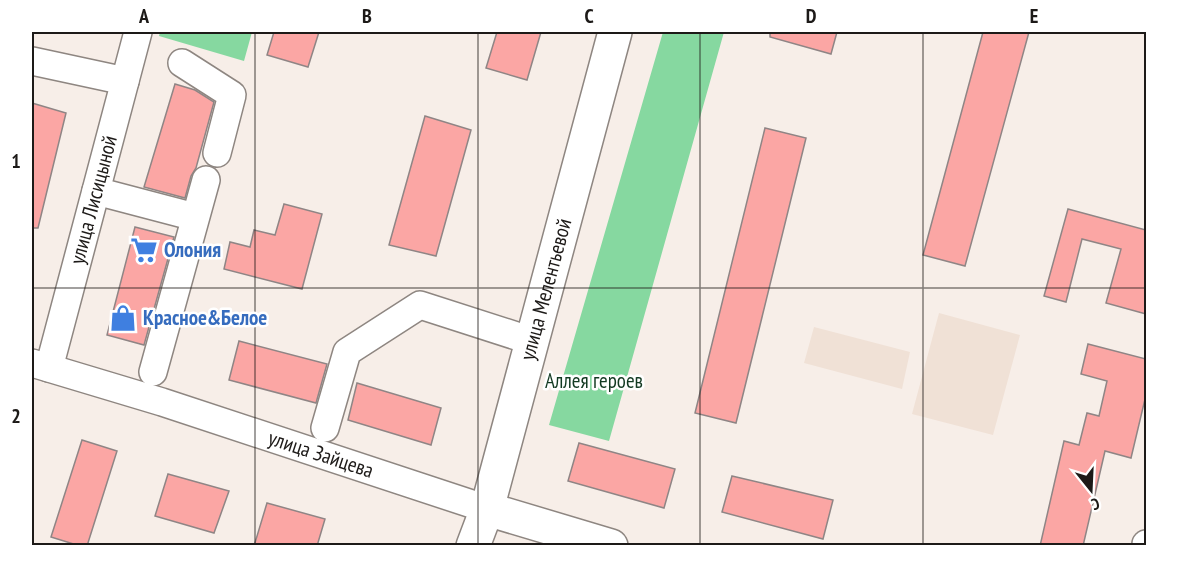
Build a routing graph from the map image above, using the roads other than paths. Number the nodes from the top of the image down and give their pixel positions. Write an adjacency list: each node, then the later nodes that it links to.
1 (138, 32): 5 (street, улица Лисицыной)
2 (615, 32): 10 (main road, улица Мелентьевой)
3 (32, 61): 5 (street)
4 (182, 63): 6 (street)
5 (125, 81): 8 (street, улица Лисицыной)
6 (217, 153)
7 (206, 180): 9 (street)
8 (96, 191): 9 (street); 11 (street, улица Лисицыной)
9 (195, 217): 12 (street)
10 (532, 341): 13 (street); 14 (main road, улица Мелентьевой)
11 (40, 365): 14 (street, улица Зайцева)
12 (153, 372)
13 (325, 428)
14 (487, 509): 15 (main road, улица Мелентьевой); 16 (main road, улица Зайцева)
15 (473, 546)
16 (611, 546)

